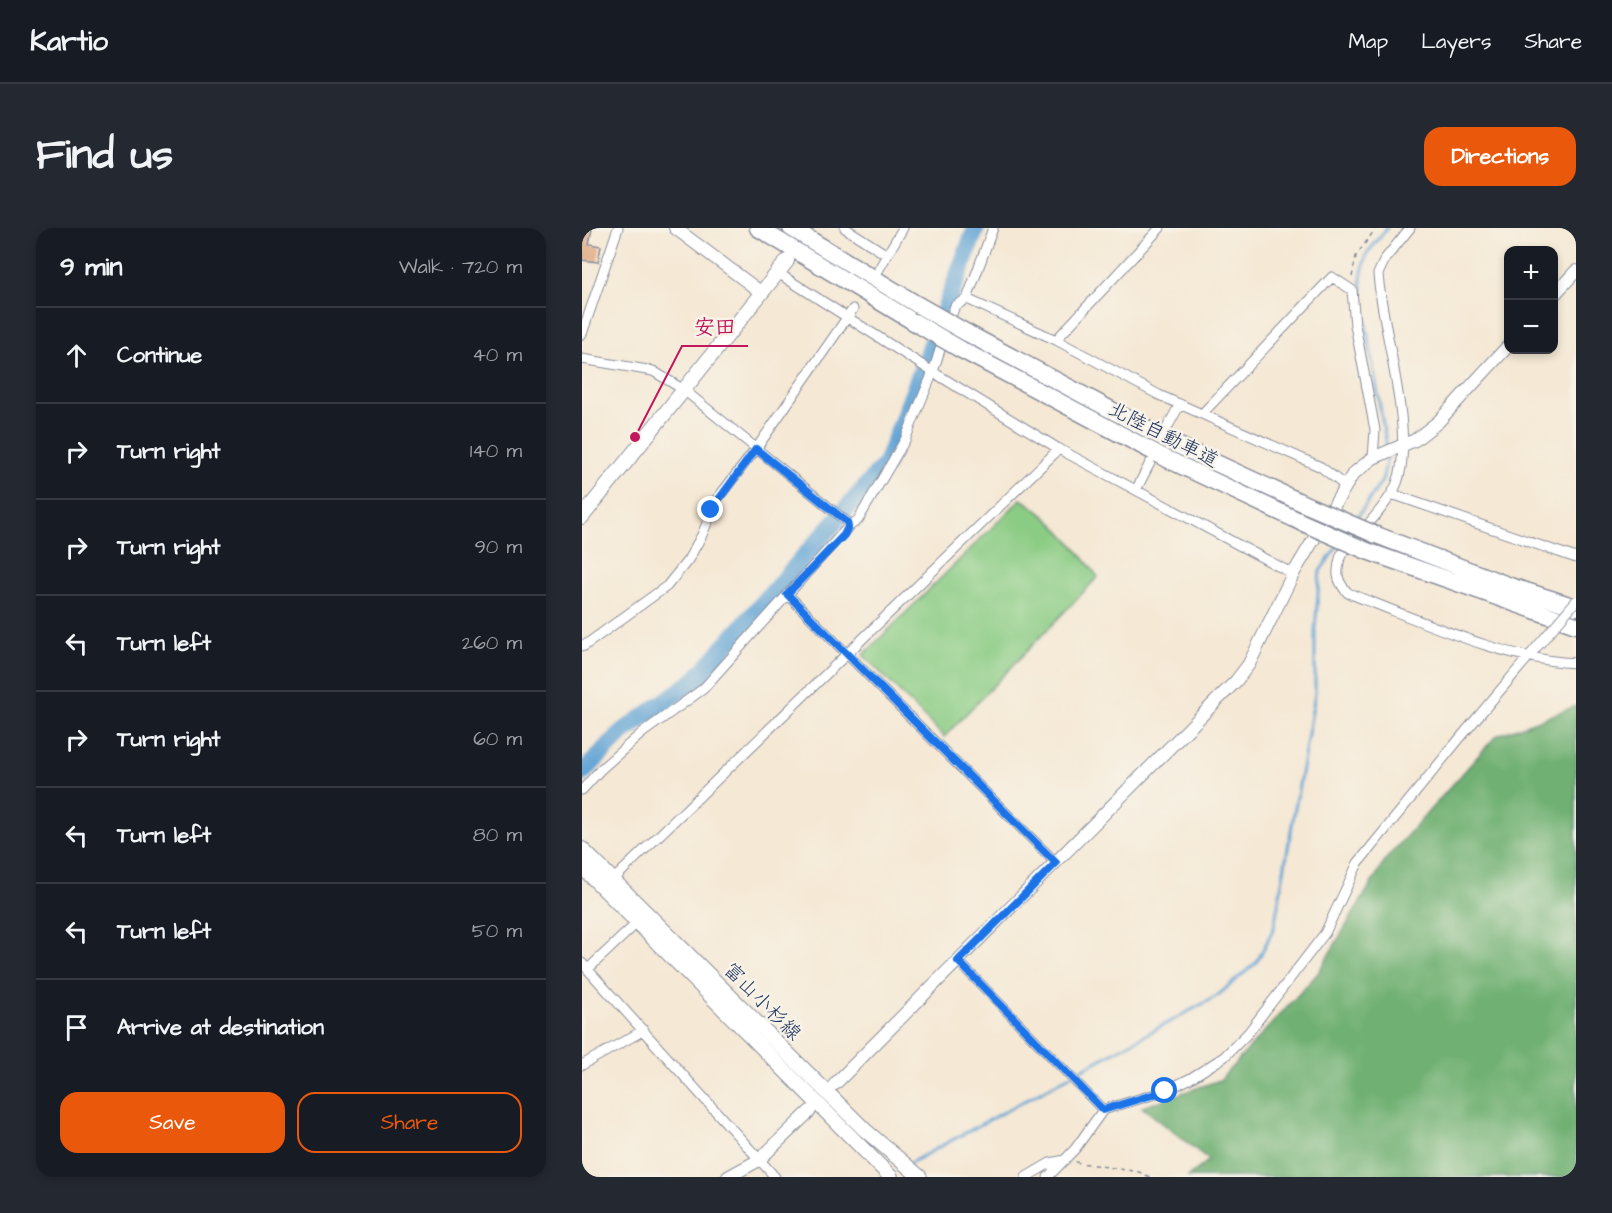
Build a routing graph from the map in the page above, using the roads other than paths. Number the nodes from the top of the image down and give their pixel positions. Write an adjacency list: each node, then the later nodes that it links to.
1 (618, 228): 20 (street)
2 (675, 228): 16 (street)
3 (758, 228): 44 (highway, 北陸自動車道, bridge)
4 (791, 228): 43 (highway, 北陸自動車道, bridge)
5 (845, 228): 10 (street)
6 (903, 228): 10 (street)
7 (993, 228): 17 (street)
8 (1160, 228): 21 (street)
9 (1410, 228): 29 (street)
10 (887, 255): 12 (street)
11 (787, 261): 14 (main road)
12 (879, 269)
13 (1576, 271): 15 (street)
14 (778, 273): 16 (main road); 19 (street)
15 (1558, 291)
16 (762, 293): 25 (main road)
17 (967, 299): 21 (street); 24 (street)
18 (854, 309): 19 (street)
19 (846, 318): 24 (street); 31 (street)
20 (582, 334)
21 (1056, 340): 26 (street)
22 (1504, 350): 29 (street)
23 (582, 359): 25 (street)
24 (931, 371): 30 (street); 38 (street)
25 (684, 390): 31 (street); 37 (main road)
26 (1180, 404): 27 (street); 28 (street)
27 (1202, 414): 32 (street); 34 (street)
28 (1167, 428)
29 (1400, 446): 32 (street); 36 (street)
30 (1059, 448): 35 (street); 46 (street)
31 (756, 449): 38 (street); 45 (street)
32 (1373, 459): 34 (street)
33 (1150, 462): 35 (street)
34 (1344, 485): 40 (street)
35 (1136, 490): 40 (street)
36 (1392, 494): 39 (street); 47 (street)
37 (582, 517)
38 (848, 525): 41 (street)
39 (1576, 558)
40 (1293, 574): 51 (street)
41 (787, 594): 46 (street); 49 (street)
42 (1576, 601): 47 (street, bridge)
43 (1576, 607)
44 (1576, 626)
45 (583, 646)
46 (848, 655): 51 (street); 53 (street)
47 (1529, 657): 48 (street); 60 (street)
48 (1576, 663)
49 (582, 790)
50 (582, 849): 53 (main road, 富山小杉線)
51 (1056, 863): 55 (street)
52 (582, 867): 54 (main road, 富山小杉線)
53 (614, 879): 64 (main road, 富山小杉線)
54 (639, 921): 56 (street); 67 (main road, 富山小杉線)
55 (958, 961): 59 (street); 60 (street)
56 (585, 966): 57 (street)
57 (644, 1030): 58 (street); 62 (street)
58 (582, 1065)
59 (835, 1084)
60 (1103, 1110): 63 (street)
61 (810, 1111): 62 (street)
62 (759, 1160): 65 (street); 66 (street)
63 (1065, 1160): 68 (street); 69 (street)
64 (919, 1176)
65 (728, 1177)
66 (775, 1177)
67 (891, 1177)
68 (1026, 1177)
69 (1048, 1177)

